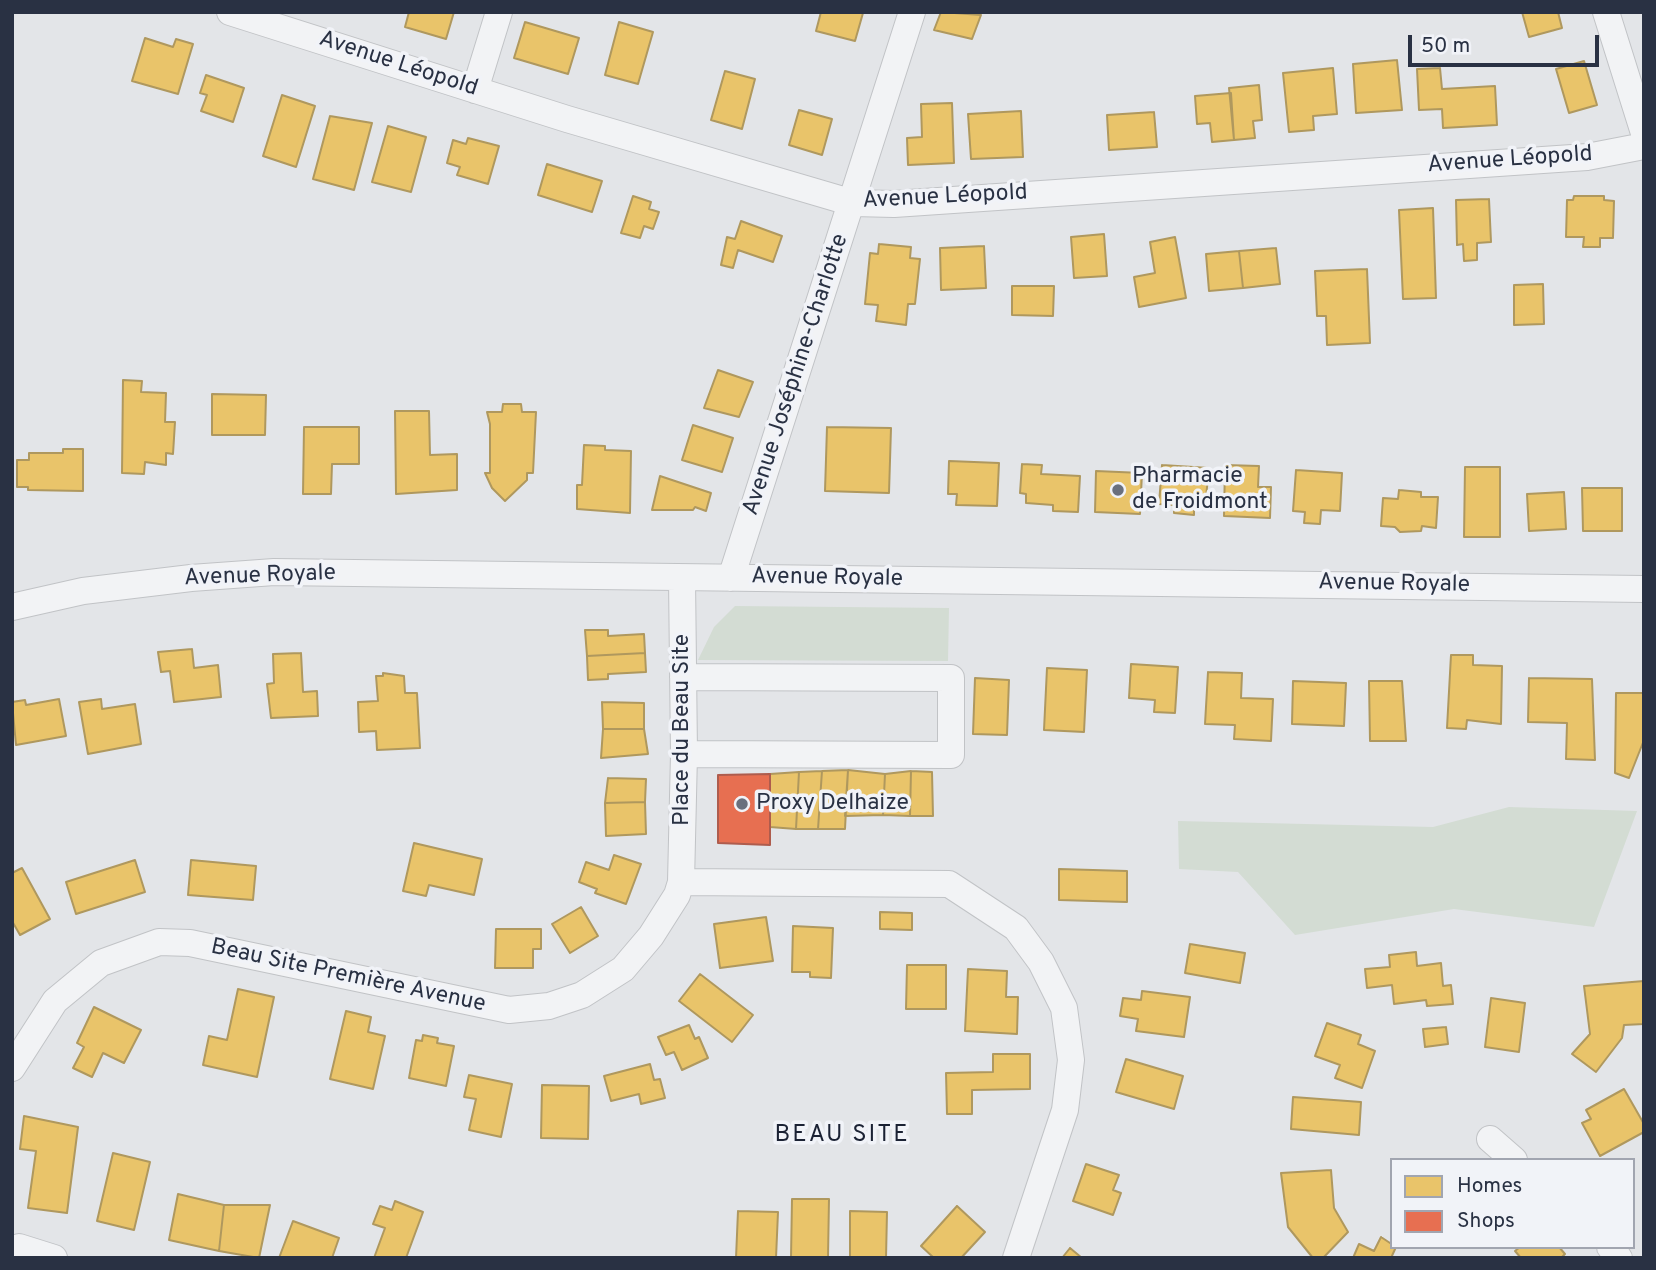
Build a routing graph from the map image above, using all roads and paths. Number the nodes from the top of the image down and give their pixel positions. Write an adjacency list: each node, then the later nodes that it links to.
1 (230, 12): 5 (street, Avenue Léopold)
2 (499, 12): 5 (street)
3 (912, 12): 8 (street, Avenue Joséphine-Charlotte)
4 (1606, 12): 6 (street)
5 (475, 90): 8 (street, Avenue Léopold)
6 (1644, 133)
7 (1644, 146): 8 (street, Avenue Léopold)
8 (853, 203): 10 (street, Avenue Joséphine-Charlotte)
9 (682, 578): 10 (street, Avenue Royale); 12 (street, Avenue Royale); 13 (street, Place du Beau Site)
10 (731, 578): 11 (street, Avenue Royale)
11 (1644, 589)
12 (12, 607)
13 (683, 677): 14 (street, Place du Beau Site); 14 (street)
14 (684, 754): 15 (street, Place du Beau Site)
15 (681, 882): 16 (street, Beau Site Première Avenue); 21 (street)
16 (12, 1068)
17 (1490, 1139): 18 (street)
18 (1512, 1158)
19 (15, 1243): 20 (street)
20 (54, 1258)
21 (1016, 1258)

